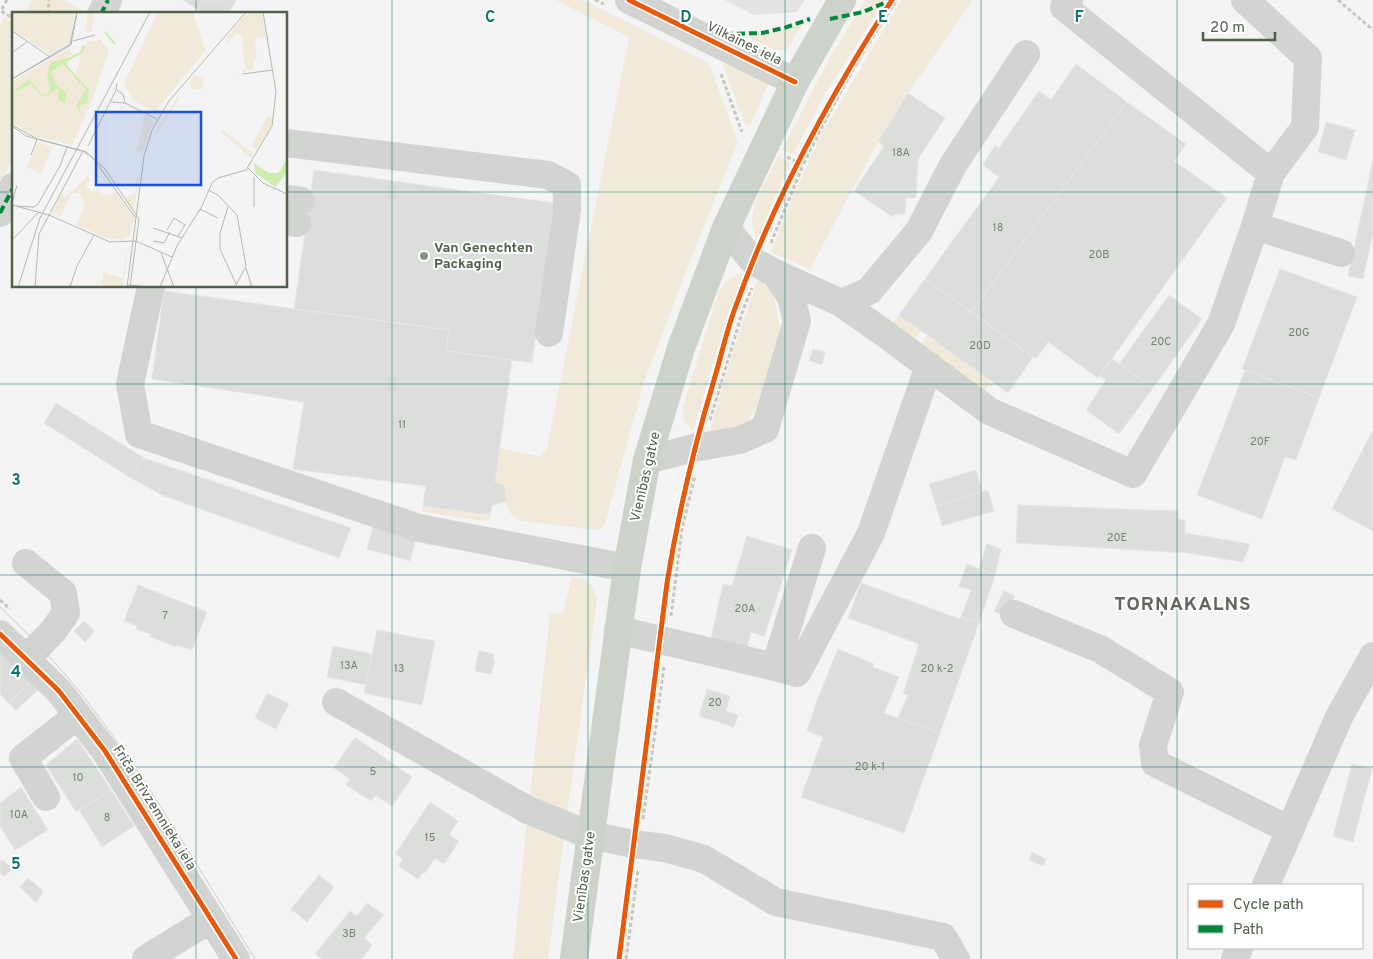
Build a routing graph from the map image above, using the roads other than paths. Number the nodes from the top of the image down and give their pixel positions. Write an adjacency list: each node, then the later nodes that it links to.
1 (108, 0): 6 (street)
2 (629, 0): 8 (street, Vilkaines iela)
3 (842, 0): 8 (main road, Vienības gatve)
4 (1069, 0): 10 (street)
5 (1245, 0): 10 (street)
6 (102, 12)
7 (1026, 54): 18 (street)
8 (795, 82): 14 (main road, Vienības gatve)
9 (288, 143): 19 (street)
10 (1272, 173): 13 (street)
11 (12, 190): 12 (street)
12 (0, 213)
13 (1255, 226): 15 (street); 20 (street)
14 (726, 228): 16 (street); 21 (main road, Vienības gatve)
15 (1341, 253)
16 (768, 269): 18 (street); 21 (street)
17 (151, 288): 24 (street)
18 (841, 303): 20 (street)
19 (549, 333)
20 (928, 366): 30 (street)
21 (646, 460): 24 (main road, Vienības gatve)
22 (812, 548): 30 (street)
23 (26, 562): 29 (street)
24 (627, 568): 26 (main road, Vienības gatve)
25 (1014, 614): 34 (street)
26 (618, 630): 30 (street); 35 (main road, Vienības gatve)
27 (0, 634): 29 (street, Friča Brīvzemnieka iela)
28 (1373, 656): 34 (street)
29 (26, 659): 32 (street, Friča Brīvzemnieka iela)
30 (775, 667)
31 (336, 702): 35 (street)
32 (78, 715): 33 (street); 37 (street, Friča Brīvzemnieka iela)
33 (46, 797)
34 (1290, 830): 36 (street)
35 (590, 835): 40 (main road, Vienības gatve); 41 (street)
36 (1266, 884)
37 (211, 919): 38 (street); 39 (street, Friča Brīvzemnieka iela)
38 (146, 959)
39 (236, 959)
40 (574, 959)
41 (956, 959)

